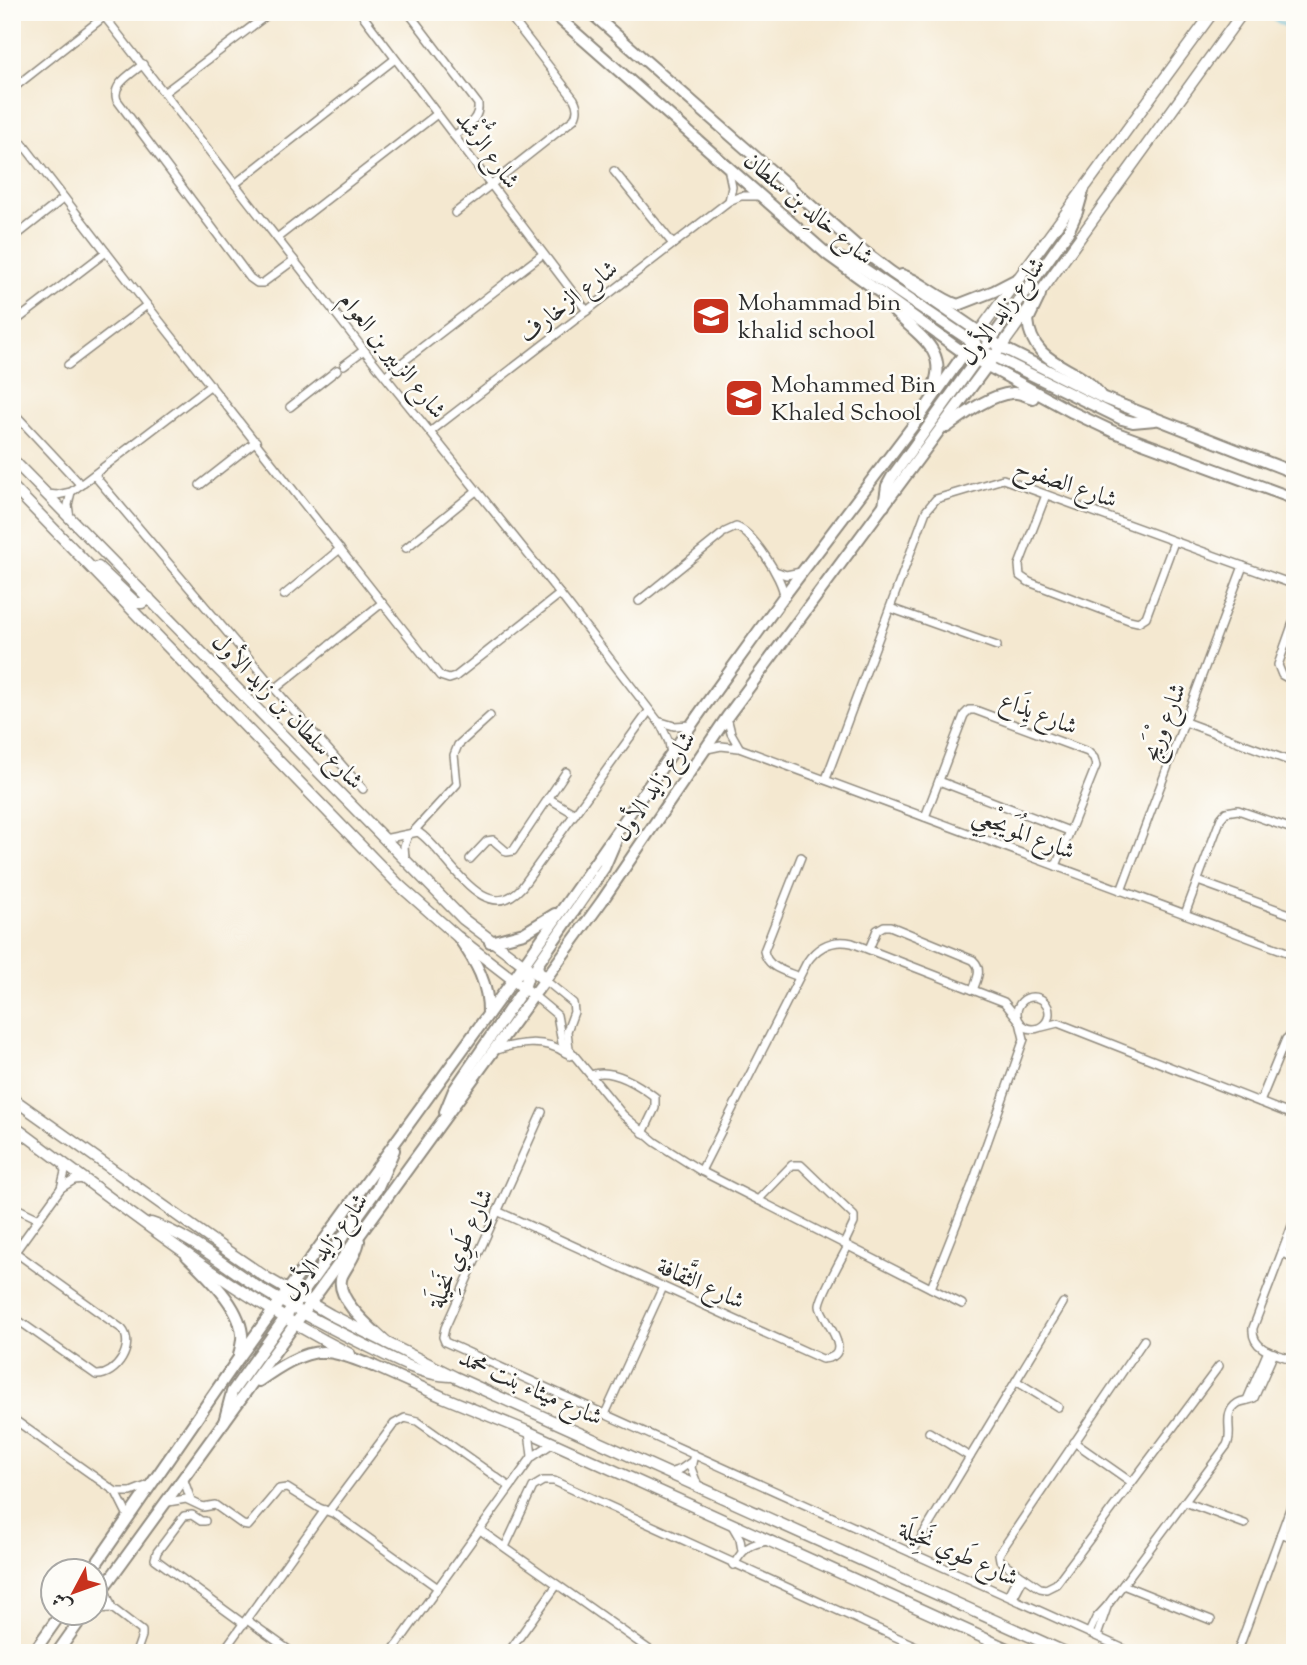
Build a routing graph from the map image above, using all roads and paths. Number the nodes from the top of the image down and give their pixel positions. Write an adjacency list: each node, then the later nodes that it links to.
1 (271, 12): 13 (street)
2 (408, 12): 16 (street)
3 (507, 12): 20 (street)
4 (552, 12): 17 (main road, شارع خالِد بن سلطان)
5 (590, 12): 33 (main road, شارع خالِد بن سلطان)
6 (1213, 12): 21 (main road, شارع زايد الأول)
7 (1243, 12): 36 (main road, شارع زايد الأول)
8 (363, 13): 10 (street, شارع الرُّشْد)
9 (106, 14): 11 (street, شارع الزبير بن العوام); 12 (street)
10 (396, 59): 14 (street, شارع الرُّشْد); 19 (street)
11 (143, 64): 13 (street, شارع الزبير بن العوام); 32 (street)
12 (12, 89)
13 (165, 93): 19 (street, شارع الزبير بن العوام)
14 (437, 114): 16 (street, شارع الرُّشْد); 26 (street)
15 (12, 130): 23 (street)
16 (454, 136): 20 (street, شارع الرُّشْد)
17 (727, 166): 22 (main road, شارع خالِد بن سلطان); 24 (street)
18 (614, 171): 28 (street)
19 (235, 184): 26 (street, شارع الزبير بن العوام)
20 (491, 185): 25 (street); 30 (street, شارع الرُّشْد)
21 (1083, 191): 34 (main road, شارع زايد الأول); 41 (main road)
22 (762, 196): 24 (street, شارع الزخارف); 31 (main road, شارع خالِد بن سلطان)
23 (64, 198): 27 (street); 29 (street)
24 (729, 201): 28 (street, شارع الزخارف)
25 (456, 213)
26 (277, 238): 32 (street, شارع الزبير بن العوام)
27 (12, 239)
28 (673, 244): 38 (street, شارع الزخارف)
29 (106, 252): 37 (street); 39 (street)
30 (543, 254): 38 (street, شارع الرُّشْد); 48 (street)
31 (828, 255): 35 (main road, شارع خالِد بن سلطان); 41 (main road)
32 (294, 260): 42 (street, شارع الزبير بن العوام)
33 (891, 272): 34 (main road); 40 (main road, شارع خالِد بن سلطان)
34 (1021, 277): 40 (main road, شارع زايد الأول)
35 (878, 292): 43 (main road, شارع خالِد بن سلطان); 54 (main road)
36 (1040, 295): 41 (main road, شارع زايد الأول); 50 (main road)
37 (147, 305): 44 (street); 49 (street)
38 (586, 311): 56 (street, شارع الزخارف)
39 (12, 324)
40 (979, 332): 41 (main road, شارع خالِد بن سلطان)
41 (985, 349): 43 (main road, شارع خالِد بن سلطان); 46 (main road, شارع خالِد بن سلطان); 50 (main road, شارع خالِد بن سلطان); 55 (main road); 70 (main road)
42 (364, 350): 45 (street); 48 (street, شارع الزبير بن العوام)
43 (964, 353): 54 (main road, شارع زايد الأول)
44 (68, 365)
45 (344, 365)
46 (987, 367): 53 (main road, شارع خالِد بن سلطان); 57 (main road, شارع زايد الأول)
47 (337, 370): 51 (street)
48 (386, 375): 56 (street, شارع الزبير بن العوام)
49 (211, 385): 58 (street); 61 (street)
50 (1101, 397): 55 (main road, شارع خالِد بن سلطان)
51 (290, 407)
52 (12, 411): 62 (street)
53 (1072, 412): 57 (main road); 69 (main road, شارع خالِد بن سلطان)
54 (918, 419): 78 (main road, شارع زايد الأول)
55 (1156, 420): 60 (main road, شارع خالِد بن سلطان)
56 (430, 432): 65 (street, شارع الزبير بن العوام)
57 (939, 433): 70 (main road, شارع زايد الأول)
58 (256, 441): 63 (street); 74 (street)
59 (12, 459): 67 (main road, شارع سلطان بن زايد الأول)
60 (1295, 473)
61 (94, 475): 62 (street); 90 (street)
62 (80, 485): 66 (street)
63 (200, 485)
64 (12, 486): 75 (main road, شارع سلطان بن زايد الأول)
65 (476, 491): 73 (street); 80 (street, شارع الزبير بن العوام)
66 (71, 492): 67 (street); 71 (street)
67 (47, 494): 71 (main road, شارع سلطان بن زايد الأول)
68 (1046, 495): 72 (street, شارع الصفوح); 72 (street); 86 (street, شارع الصفوح)
69 (1295, 499)
70 (884, 507): 93 (main road, شارع زايد الأول)
71 (70, 518): 83 (main road, شارع سلطان بن زايد الأول)
72 (1174, 542): 76 (street, شارع الصفوح)
73 (406, 548)
74 (340, 550): 81 (street); 85 (street)
75 (80, 555): 83 (main road); 122 (main road, شارع سلطان بن زايد الأول)
76 (1242, 566): 79 (street, شارع الصفوح); 95 (street, شارع وْرَيج)
77 (775, 571): 78 (street); 82 (street); 84 (street)
78 (801, 572): 82 (main road, شارع زايد الأول)
79 (1295, 585)
80 (560, 594): 85 (street); 91 (street, شارع الزبير بن العوام)
81 (284, 595)
82 (783, 596): 96 (main road, شارع زايد الأول)
83 (149, 598): 112 (main road, شارع سلطان بن زايد الأول)
84 (639, 601)
85 (382, 603): 90 (street)
86 (890, 608): 88 (street); 102 (street, شارع الصفوح)
87 (1295, 617): 89 (street)
88 (997, 646)
89 (1295, 682)
90 (275, 689): 104 (street)
91 (649, 711): 94 (street, شارع الزبير بن العوام); 106 (street)
92 (490, 716): 111 (street)
93 (727, 717): 97 (street); 98 (main road, شارع زايد الأول)
94 (657, 720): 96 (street); 99 (street, شارع الزبير بن العوام)
95 (1185, 722): 100 (street); 118 (street, شارع وْرَيج)
96 (691, 725): 99 (main road, شارع زايد الأول)
97 (739, 748): 98 (street, شارع المُوَيجْعِي); 102 (street, شارع المُوَيجْعِي)
98 (704, 750): 128 (main road, شارع زايد الأول)
99 (671, 754): 110 (main road, شارع زايد الأول)
100 (1295, 763)
101 (566, 772): 105 (street)
102 (826, 779): 107 (street, شارع المُوَيجْعِي)
103 (939, 781): 107 (street, شارع يِذَاع); 109 (street); 109 (street, شارع يِذَاع)
104 (363, 789)
105 (548, 798): 106 (street); 114 (street)
106 (575, 814): 111 (street)
107 (925, 817): 116 (street, شارع المُوَيجْعِي)
108 (1295, 830): 117 (street)
109 (1069, 831): 116 (street, شارع يِذَاع)
110 (617, 833): 119 (main road, شارع زايد الأول); 128 (main road)
111 (411, 834): 112 (street); 115 (street)
112 (383, 839): 115 (main road, شارع سلطان بن زايد الأول)
113 (801, 857): 127 (street)
114 (470, 859)
115 (406, 862): 123 (main road, شارع سلطان بن زايد الأول)
116 (1056, 866): 118 (street, شارع المُوَيجْعِي)
117 (1198, 881): 120 (street); 121 (street)
118 (1121, 891): 120 (street, شارع المُوَيجْعِي)
119 (566, 906): 123 (main road); 126 (main road, شارع زايد الأول)
120 (1185, 914): 125 (street, شارع المُوَيجْعِي)
121 (1295, 916)
122 (459, 938): 129 (main road, شارع سلطان بن زايد الأول); 135 (main road)
123 (490, 942): 126 (main road, شارع سلطان بن زايد الأول)
124 (869, 949): 127 (street); 130 (street); 130 (street)
125 (1295, 955)
126 (523, 965): 128 (main road, شارع سلطان بن زايد الأول); 129 (main road, شارع زايد الأول); 131 (main road)
127 (799, 977): 153 (street)
128 (546, 979): 131 (main road, شارع زايد الأول); 143 (street)
129 (513, 980): 131 (main road, شارع سلطان بن زايد الأول); 135 (main road, شارع زايد الأول)
130 (973, 990): 133 (street)
131 (529, 992): 141 (main road, شارع زايد الأول); 142 (street); 148 (main road)
132 (1024, 999): 133 (street); 134 (street); 136 (street)
133 (1004, 1002): 136 (street)
134 (1049, 1010): 137 (street); 138 (street)
135 (488, 1014): 151 (main road, شارع زايد الأول)
136 (1019, 1021): 138 (street); 140 (street)
137 (1058, 1023): 138 (street); 145 (street)
138 (1039, 1028): 140 (street)
139 (1295, 1031): 145 (street)
140 (1024, 1039): 169 (street)
141 (493, 1052): 142 (street); 148 (main road, شارع زايد الأول)
142 (568, 1054): 143 (street)
143 (590, 1076): 150 (street); 150 (street)
144 (12, 1098): 170 (main road, شارع ميثاء بنت محمد)
145 (1260, 1102): 147 (street)
146 (542, 1112): 158 (street, شارع طَوِي نَخِيلَة)
147 (1295, 1116)
148 (442, 1122): 162 (main road, شارع زايد الأول)
149 (12, 1125): 152 (main road, شارع ميثاء بنت محمد)
150 (643, 1133): 153 (street)
151 (397, 1140): 170 (main road, شارع زايد الأول); 171 (main road)
152 (62, 1161): 154 (main road, شارع ميثاء بنت محمد); 155 (street)
153 (701, 1171): 156 (street)
154 (85, 1180): 155 (street); 161 (main road, شارع ميثاء بنت محمد)
155 (61, 1188): 160 (street)
156 (758, 1200): 163 (street); 163 (street)
157 (12, 1206): 160 (street)
158 (498, 1212): 168 (street, شارع الثَّقافة); 195 (street, شارع طَوِي نَخِيلَة)
159 (1295, 1218): 164 (street)
160 (39, 1219): 165 (street)
161 (141, 1220): 166 (main road, شارع ميثاء بنت محمد); 172 (main road)
162 (359, 1236): 173 (main road, شارع زايد الأول); 183 (main road)
163 (846, 1245): 168 (street, شارع الثَّقافة); 169 (street)
164 (1282, 1253): 167 (street); 184 (street)
165 (14, 1254): 179 (street)
166 (187, 1256): 177 (main road, شارع ميثاء بنت محمد); 185 (main road)
167 (1295, 1258)
168 (663, 1287): 195 (street)
169 (931, 1288): 175 (street)
170 (288, 1290): 171 (main road, شارع ميثاء بنت محمد); 172 (main road, شارع زايد الأول); 176 (main road)
171 (300, 1297): 173 (main road, شارع ميثاء بنت محمد); 176 (main road)
172 (281, 1300): 176 (main road); 177 (main road, شارع زايد الأول)
173 (310, 1303): 176 (main road); 178 (main road, شارع زايد الأول); 183 (main road, شارع ميثاء بنت محمد)
174 (1063, 1303): 191 (street)
175 (962, 1304)
176 (292, 1307): 177 (main road); 178 (main road); 180 (main road); 181 (main road)
177 (273, 1311): 180 (main road, شارع ميثاء بنت محمد); 185 (main road, شارع زايد الأول)
178 (303, 1313): 181 (main road, شارع زايد الأول); 190 (main road)
179 (12, 1316)
180 (285, 1318): 181 (main road, شارع ميثاء بنت محمد); 197 (main road)
181 (296, 1324): 188 (main road, شارع ميثاء بنت محمد); 192 (main road, شارع زايد الأول)
182 (1144, 1340): 200 (street)
183 (387, 1343): 190 (main road, شارع ميثاء بنت محمد)
184 (1271, 1352): 186 (street); 187 (street)
185 (238, 1359): 208 (main road, شارع زايد الأول)
186 (1295, 1360)
187 (1266, 1363): 193 (street); 193 (street)
188 (373, 1366): 192 (main road); 198 (main road, شارع ميثاء بنت محمد)
189 (1219, 1366): 207 (street)
190 (454, 1377): 205 (main road, شارع ميثاء بنت محمد)
191 (1016, 1381): 194 (street); 203 (street)
192 (251, 1387): 197 (main road, شارع زايد الأول)
193 (1247, 1400): 214 (street)
194 (1058, 1407)
195 (605, 1415): 204 (street, شارع طَوِي نَخِيلَة)
196 (12, 1418): 211 (street)
197 (224, 1425): 206 (main road, شارع زايد الأول)
198 (529, 1432): 201 (main road, شارع ميثاء بنت محمد); 202 (street)
199 (929, 1432): 203 (street)
200 (1074, 1442): 207 (street); 232 (street)
201 (553, 1443): 202 (street); 221 (main road, شارع ميثاء بنت محمد)
202 (532, 1457): 210 (street)
203 (970, 1457): 229 (street)
204 (692, 1458): 205 (street); 209 (street); 229 (street, شارع طَوِي نَخِيلَة)
205 (668, 1473): 209 (main road, شارع ميثاء بنت محمد)
206 (183, 1478): 213 (street); 215 (main road, شارع زايد الأول)
207 (1131, 1482): 232 (street)
208 (150, 1484): 211 (street); 217 (main road, شارع زايد الأول)
209 (698, 1486): 259 (main road, شارع ميثاء بنت محمد)
210 (510, 1487): 216 (street); 223 (street)
211 (116, 1492): 217 (street)
212 (1295, 1495): 219 (street)
213 (191, 1500): 215 (street); 216 (street)
214 (1185, 1502): 220 (street); 235 (street)
215 (163, 1505): 233 (main road, شارع زايد الأول)
216 (327, 1511): 236 (street); 243 (street)
217 (129, 1518): 230 (main road, شارع زايد الأول)
218 (205, 1521): 243 (street)
219 (1285, 1522): 222 (street); 224 (street)
220 (1245, 1524)
221 (732, 1525): 226 (main road, شارع ميثاء بنت محمد); 228 (street)
222 (1295, 1527)
223 (480, 1530): 227 (street); 236 (street)
224 (1281, 1533): 225 (street); 261 (street)
225 (1295, 1539)
226 (769, 1541): 228 (street); 258 (main road, شارع ميثاء بنت محمد)
227 (505, 1548): 231 (street); 234 (street)
228 (742, 1550): 231 (street)
229 (912, 1553): 237 (street, شارع طَوِي نَخِيلَة)
230 (102, 1556)
231 (734, 1564): 257 (street)
232 (1022, 1575): 237 (street)
233 (108, 1581)
234 (557, 1585): 255 (street); 256 (street)
235 (1123, 1585): 239 (street); 242 (street)
236 (438, 1588): 254 (street)
237 (1011, 1597): 246 (street, شارع طَوِي نَخِيلَة)
238 (108, 1598): 241 (street)
239 (1107, 1606): 246 (street); 247 (street)
240 (108, 1608): 241 (street)
241 (112, 1608): 251 (street)
242 (1211, 1620)
243 (245, 1622): 252 (street); 253 (street)
244 (52, 1626): 249 (main road)
245 (77, 1626): 250 (main road)
246 (1089, 1633): 247 (street, شارع طَوِي نَخِيلَة)
247 (1097, 1636): 260 (street, شارع طَوِي نَخِيلَة)
248 (1295, 1637): 262 (street)
249 (33, 1653)
250 (57, 1653)
251 (136, 1653)
252 (222, 1653)
253 (293, 1653)
254 (391, 1653)
255 (508, 1653)
256 (654, 1653)
257 (930, 1653)
258 (1017, 1653)
259 (1067, 1653)
260 (1133, 1653)
261 (1237, 1653)
262 (1289, 1653)

